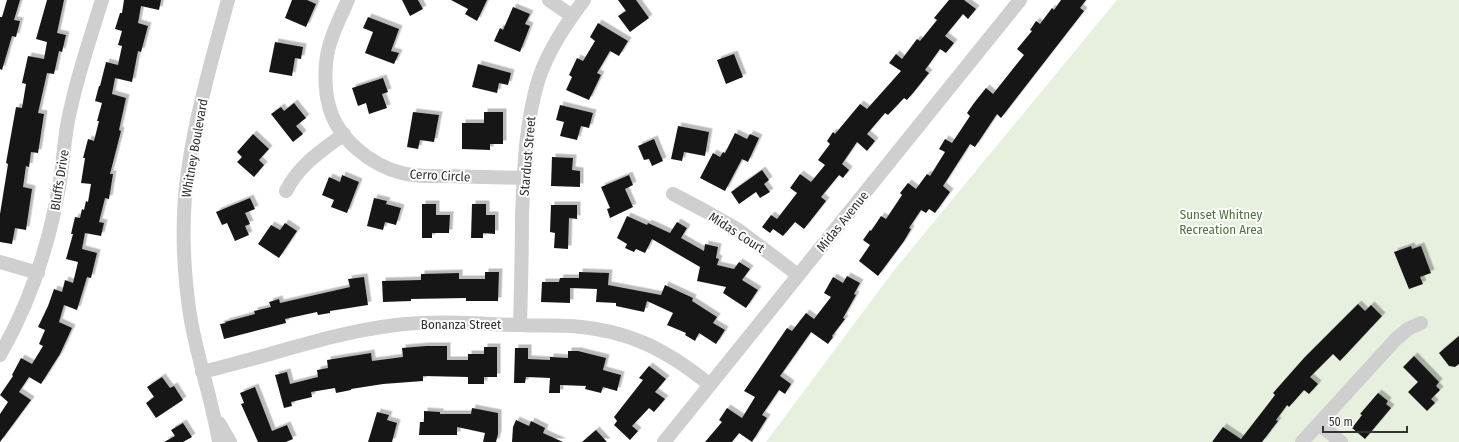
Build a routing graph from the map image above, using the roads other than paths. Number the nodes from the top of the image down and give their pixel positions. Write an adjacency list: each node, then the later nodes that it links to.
1 (102, 0): 13 (street, Bluffs Drive)
2 (228, 0): 18 (street, Whitney Boulevard)
3 (348, 0): 8 (street, Cerro Circle)
4 (549, 0): 7 (street)
5 (584, 0): 7 (street, Stardust Street)
6 (1020, 0): 14 (street, Midas Avenue)
7 (572, 16): 9 (street, Stardust Street)
8 (344, 134): 9 (street, Cerro Circle); 10 (street)
9 (524, 178): 16 (street, Stardust Street)
10 (286, 191)
11 (673, 194): 14 (street, Midas Court)
12 (0, 262): 13 (street)
13 (38, 273): 17 (street, Bluffs Drive)
14 (798, 275): 19 (street, Midas Avenue)
15 (1421, 323): 21 (street)
16 (520, 325): 18 (street, Bonanza Street); 19 (street, Bonanza Street)
17 (0, 355)
18 (202, 372): 20 (street, Whitney Boulevard)
19 (710, 385): 24 (street, Midas Avenue)
20 (215, 416): 22 (street, Whitney Boulevard); 23 (street, Whitney Boulevard)
21 (1318, 424): 25 (street); 26 (street)
22 (219, 442)
23 (230, 442)
24 (664, 442)
25 (1302, 442)
26 (1341, 442)

